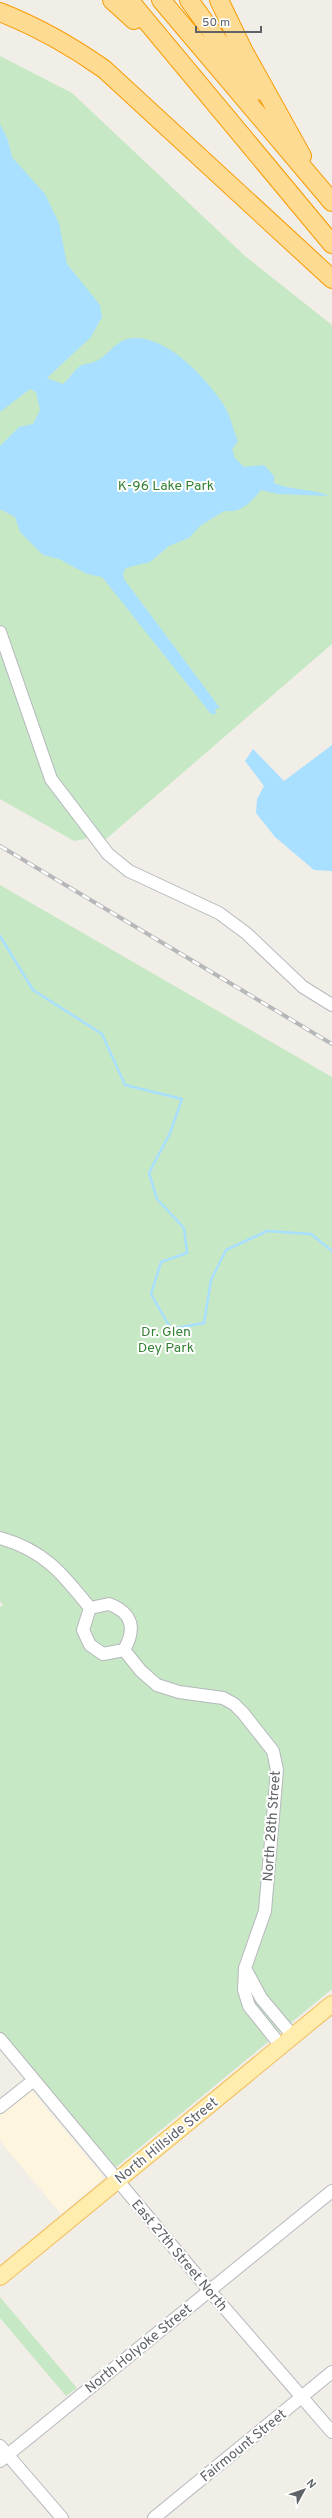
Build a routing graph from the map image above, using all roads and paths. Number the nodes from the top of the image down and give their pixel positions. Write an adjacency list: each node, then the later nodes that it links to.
1 (112, 0): 7 (highway)
2 (129, 0): 7 (highway)
3 (161, 0): 10 (highway)
4 (189, 0): 8 (highway)
5 (219, 0): 8 (highway)
6 (0, 12): 12 (highway)
7 (209, 98): 11 (highway)
8 (278, 114): 9 (highway)
9 (332, 199)
10 (332, 202)
11 (332, 244)
12 (332, 279)
13 (0, 632): 14 (street)
14 (332, 1005)
15 (0, 1538): 16 (street)
16 (90, 1608): 17 (street); 17 (street)
17 (124, 1650): 20 (street, North 28th Street)
18 (332, 2004): 20 (main road, North Hillside Street)
19 (0, 2039): 21 (street, East 27th Street North)
20 (287, 2041): 23 (main road, North Hillside Street)
21 (34, 2080): 22 (street); 23 (street, East 27th Street North)
22 (0, 2107)
23 (117, 2181): 25 (main road, North Hillside Street); 26 (street, East 27th Street North)
24 (332, 2191): 26 (street, North Holyoke Street)
25 (0, 2277)
26 (209, 2290): 28 (street, East 27th Street North); 30 (street, North Holyoke Street)
27 (332, 2372): 28 (street, Fairmount Street)
28 (302, 2396): 29 (street, East 27th Street North); 32 (street, Fairmount Street)
29 (332, 2432)
30 (3, 2454): 31 (street)
31 (62, 2518)
32 (154, 2518)

